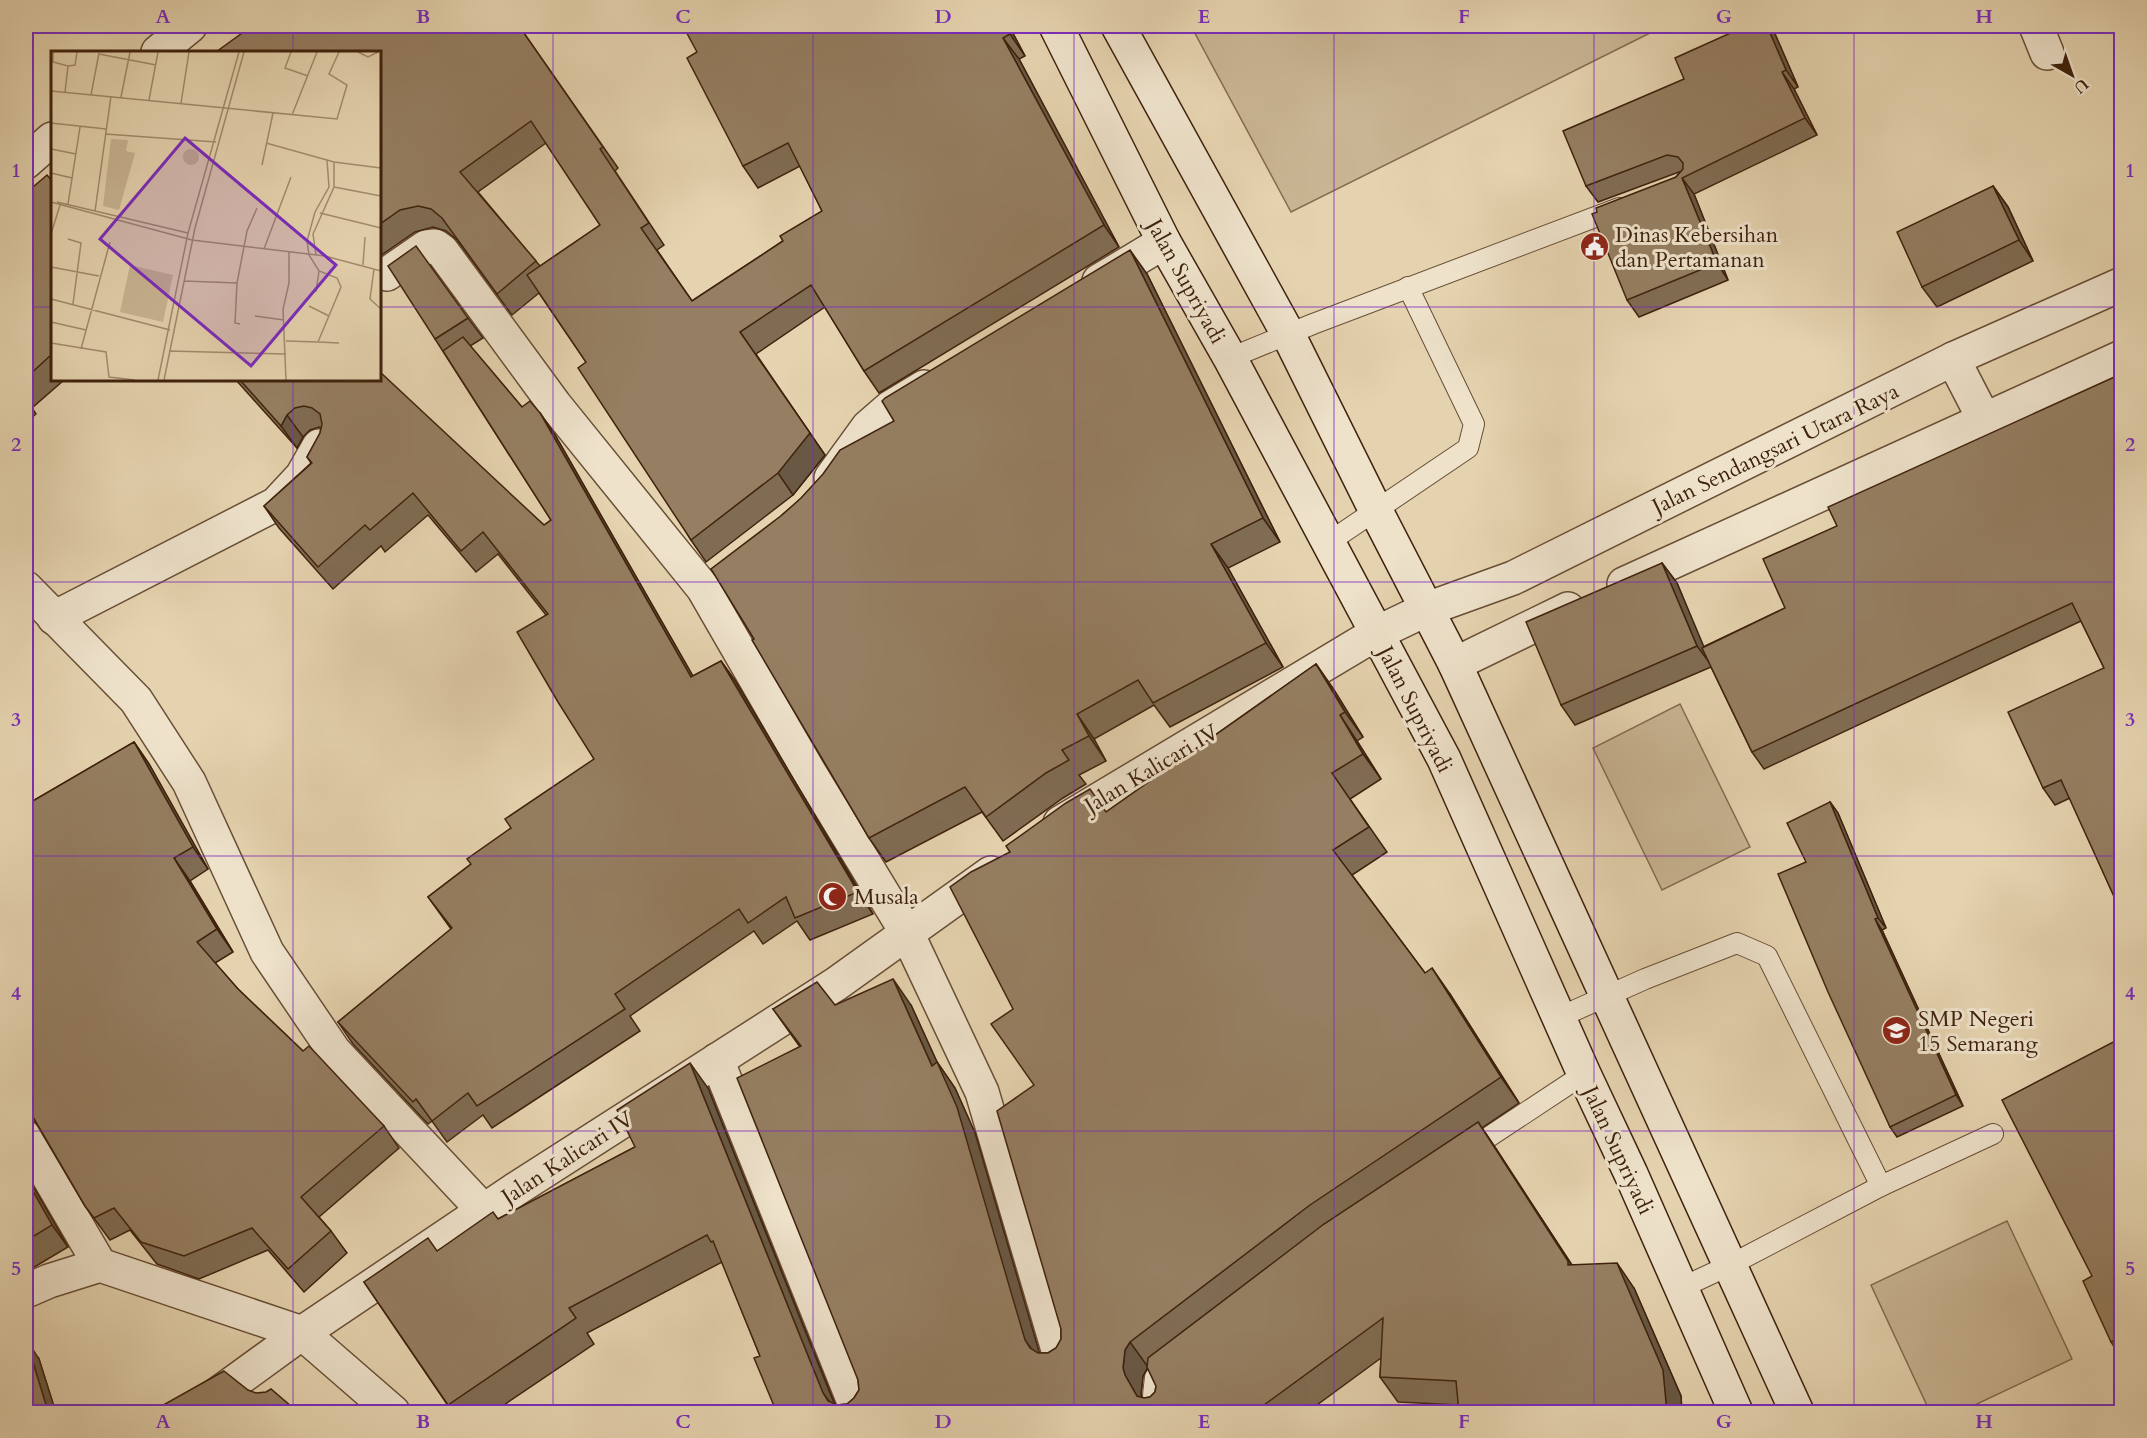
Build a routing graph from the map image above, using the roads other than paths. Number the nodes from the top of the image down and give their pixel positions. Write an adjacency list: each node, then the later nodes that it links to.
1 (190, 26): 4 (street)
2 (1056, 26): 8 (street, Jalan Supriyadi)
3 (1118, 26): 13 (street)
4 (159, 51)
5 (51, 140): 6 (street)
6 (26, 162)
7 (1639, 200): 11 (lane)
8 (1164, 242): 12 (street); 15 (street, Jalan Supriyadi)
9 (387, 274): 28 (street)
10 (2121, 284): 16 (street, Jalan Sendangsari Utara Raya)
11 (1408, 288): 13 (lane); 21 (lane)
12 (1073, 297)
13 (1288, 334): 15 (lane); 21 (street)
14 (2121, 357): 18 (street)
15 (1230, 358): 22 (street, Jalan Supriyadi)
16 (1953, 359): 18 (street); 24 (street, Jalan Sendangsari Utara Raya)
17 (951, 370): 20 (street)
18 (1984, 421): 27 (street)
19 (319, 446): 25 (street)
20 (812, 501)
21 (1376, 512): 22 (lane); 24 (street)
22 (1329, 542): 26 (street, Jalan Supriyadi)
23 (26, 588): 25 (street)
24 (1427, 609): 26 (street, Jalan Sendangsari Utara Raya); 27 (street)
25 (54, 618): 37 (street)
26 (1377, 633): 28 (street, Jalan Kalicari IV); 30 (street, Jalan Supriyadi)
27 (1455, 664): 29 (street)
28 (907, 933): 31 (street, Jalan Kalicari IV); 44 (street)
29 (1607, 997): 30 (lane); 36 (lane); 39 (street)
30 (1560, 1017): 32 (street, Jalan Supriyadi)
31 (717, 1060): 37 (street, Jalan Kalicari IV); 49 (street)
32 (1584, 1074): 35 (lane); 40 (street, Jalan Supriyadi)
33 (1993, 1134): 36 (lane)
34 (26, 1138): 38 (street)
35 (1455, 1160)
36 (1881, 1186): 39 (lane)
37 (484, 1211): 42 (street, Jalan Kalicari IV)
38 (100, 1265): 41 (street); 42 (street)
39 (1730, 1265): 40 (lane); 52 (street)
40 (1681, 1288): 51 (street, Jalan Supriyadi)
41 (26, 1291)
42 (302, 1333): 45 (street, Jalan Kalicari IV); 48 (street)
43 (1184, 1355): 50 (lane)
44 (1062, 1360)
45 (242, 1379): 46 (street); 47 (street, Jalan Kalicari IV)
46 (268, 1399)
47 (193, 1413)
48 (393, 1413)
49 (858, 1413)
50 (1162, 1413)
51 (1736, 1413)
52 (1797, 1413)

